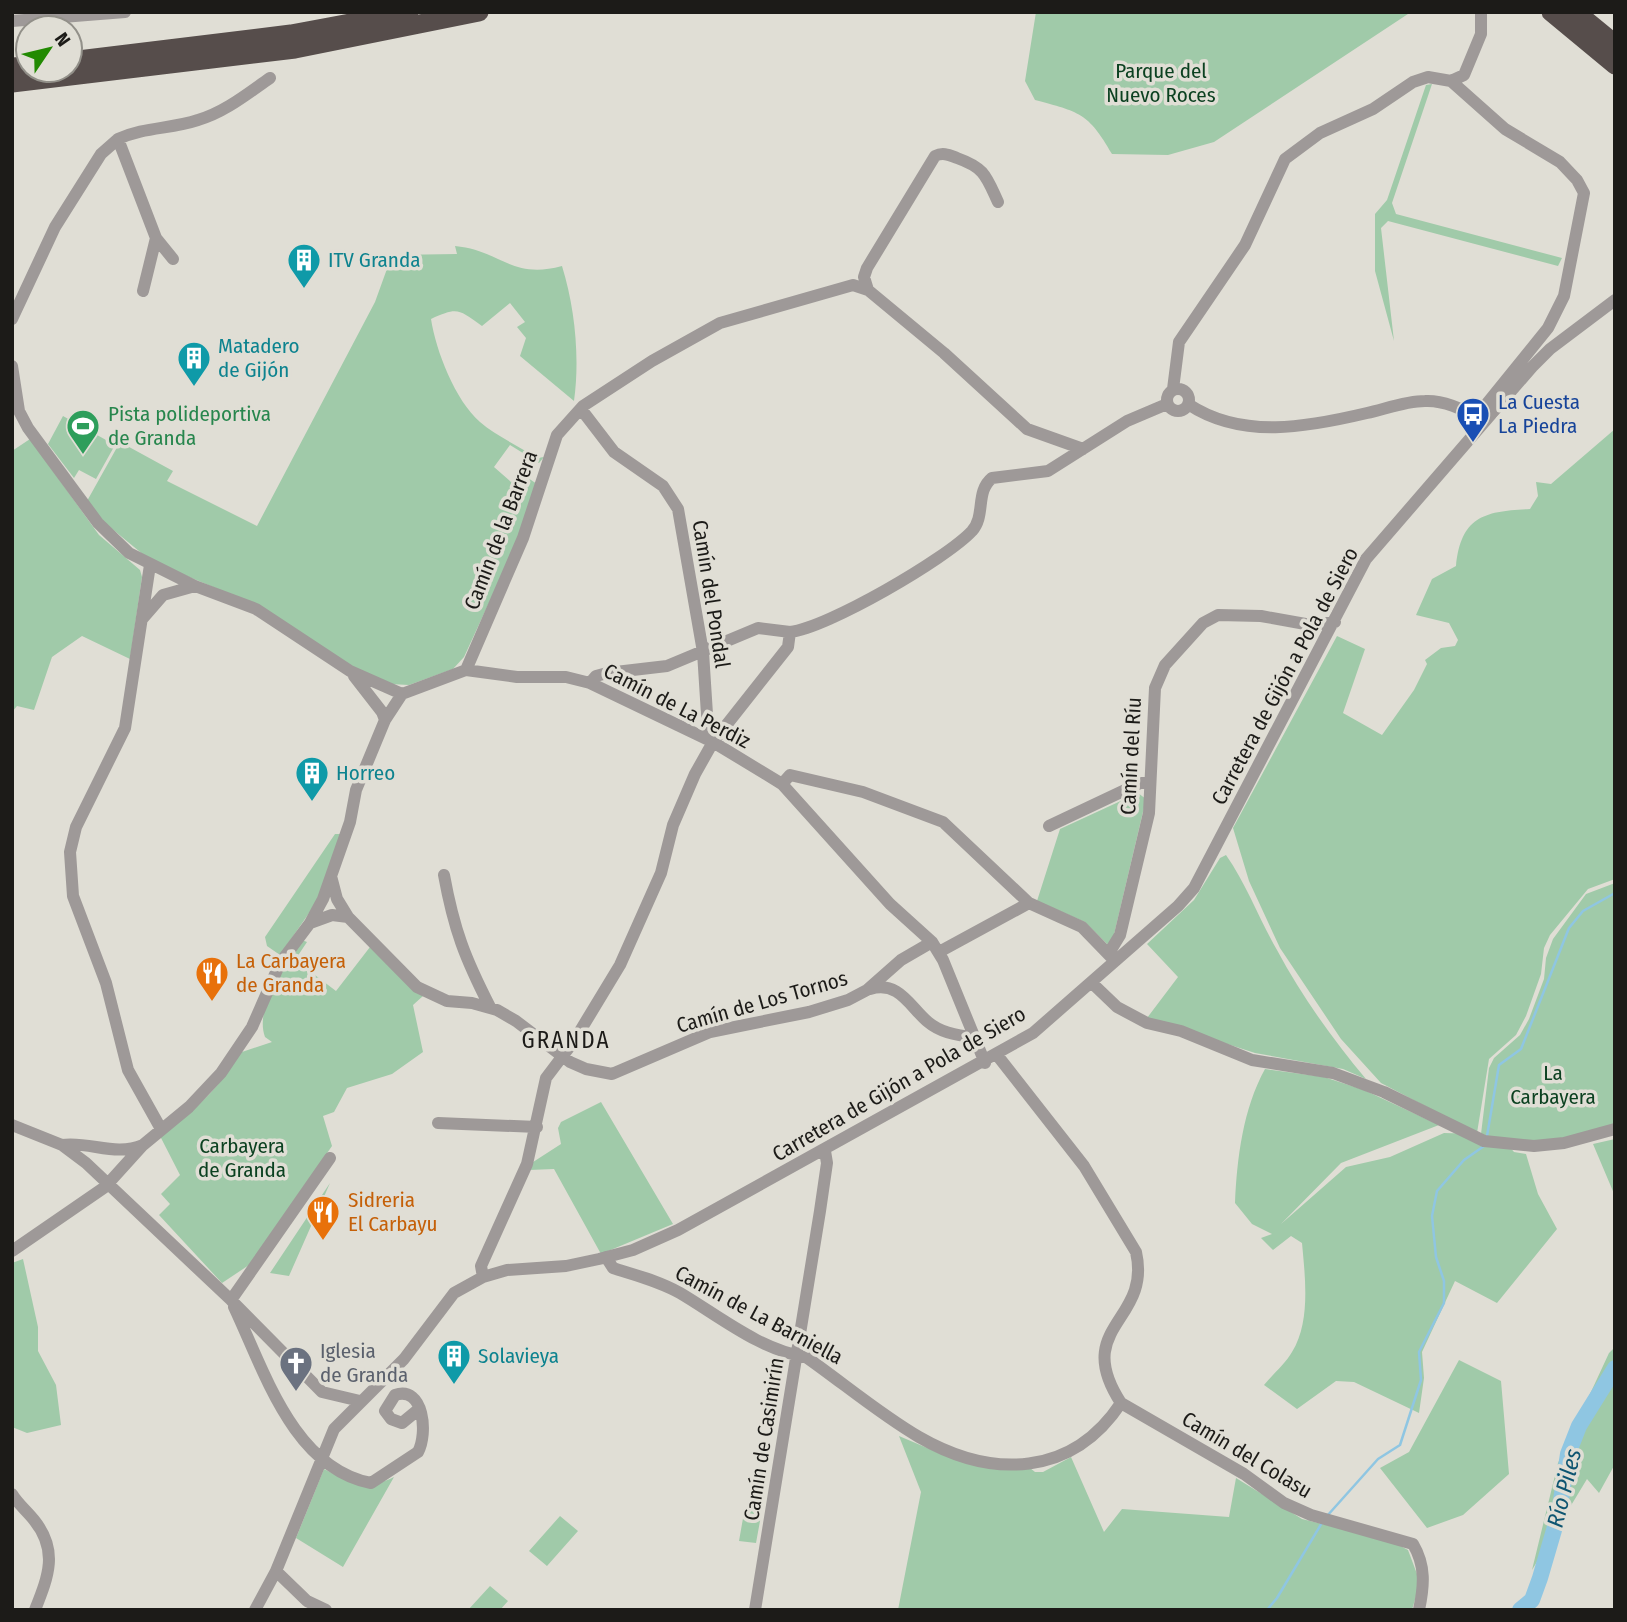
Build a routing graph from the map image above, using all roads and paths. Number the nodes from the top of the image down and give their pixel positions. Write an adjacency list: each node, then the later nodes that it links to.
1 (125, 12): 8 (street)
2 (409, 12): 11 (highway)
3 (479, 12): 15 (highway)
4 (1480, 12): 14 (street)
5 (1551, 12): 12 (highway)
6 (1576, 12): 10 (highway)
7 (1589, 12): 9 (highway)
8 (12, 21)
9 (1615, 34)
10 (1615, 44)
11 (84, 59)
12 (1615, 65)
13 (270, 78): 16 (street)
14 (1451, 81): 25 (street); 29 (street)
15 (12, 83)
16 (118, 139): 18 (street); 23 (street)
17 (998, 202): 20 (street)
18 (156, 239): 19 (street); 21 (street)
19 (173, 259)
20 (868, 290): 28 (street, Camín de la Barrera); 30 (street)
21 (143, 291)
22 (1615, 300): 29 (street, Carretera de Gijón a Pola de Siero)
23 (12, 319)
24 (12, 366): 31 (street)
25 (1173, 389): 26 (street); 27 (street)
26 (1167, 404): 27 (street); 30 (street)
27 (1188, 404): 29 (street)
28 (581, 409): 36 (street, Camín del Pondal); 37 (street, Camín de la Barrera)
29 (1480, 419): 34 (street, Carretera de Gijón a Pola de Siero)
30 (1083, 449): 35 (street)
31 (150, 565): 32 (street); 33 (street)
32 (195, 586): 33 (street); 38 (street)
33 (141, 621): 64 (street)
34 (1335, 622): 43 (street, Camín del Ríu); 52 (street, Carretera de Gijón a Pola de Siero)
35 (790, 632): 36 (street); 42 (street)
36 (703, 652): 39 (street); 42 (street, Camín del Pondal)
37 (466, 670): 39 (street, Camín de La Perdiz); 40 (street, Camín de La Perdiz)
38 (349, 671): 40 (street); 41 (street)
39 (590, 682): 42 (street, Camín de La Perdiz)
40 (402, 694): 41 (street)
41 (385, 720): 47 (street)
42 (713, 742): 44 (street, Camín de La Perdiz); 57 (street)
43 (1150, 783): 45 (street); 52 (street, Camín del Ríu)
44 (782, 784): 48 (street); 51 (street, Camín de La Perdiz)
45 (1049, 826)
46 (444, 875): 55 (street)
47 (331, 876): 49 (street, Camín de Los Tornos); 50 (street)
48 (1029, 903): 51 (street, Camín de Los Tornos); 52 (street)
49 (348, 917): 50 (street); 55 (street, Camín de Los Tornos)
50 (310, 923): 64 (street)
51 (936, 947): 54 (street, Camín de Los Tornos); 56 (street, Camín de La Perdiz)
52 (1112, 957): 53 (street, Carretera de Gijón a Pola de Siero)
53 (1093, 984): 58 (street, Carretera de Gijón a Pola de Siero); 65 (street)
54 (867, 990): 56 (street, Camín de Los Tornos); 57 (street, Camín de Los Tornos)
55 (490, 1007): 57 (street, Camín de Los Tornos)
56 (977, 1042): 59 (street, Camín de La Perdiz); 60 (street)
57 (563, 1055): 63 (street)
58 (997, 1055): 59 (street, Carretera de Gijón a Pola de Siero); 78 (street)
59 (985, 1063): 60 (street, Carretera de Gijón a Pola de Siero)
60 (958, 1077): 68 (street, Carretera de Gijón a Pola de Siero)
61 (438, 1123): 63 (street)
62 (12, 1125): 66 (street)
63 (537, 1127): 73 (street)
64 (161, 1129): 67 (street)
65 (1615, 1129)
66 (62, 1144): 67 (street); 70 (street)
67 (143, 1145): 70 (street)
68 (825, 1151): 72 (street, Carretera de Gijón a Pola de Siero); 76 (street, Camín de Casimirín)
69 (330, 1158): 74 (street)
70 (109, 1184): 71 (street); 74 (street)
71 (12, 1251)
72 (606, 1257): 73 (street, Carretera de Gijón a Pola de Siero); 76 (street, Camín de La Barniella)
73 (483, 1277): 79 (street, Carretera de Gijón a Pola de Siero)
74 (231, 1300): 75 (street); 77 (street)
75 (287, 1356): 77 (street); 79 (street)
76 (797, 1356): 78 (street, Camín de La Barniella); 89 (street, Camín de Casimirín)
77 (264, 1371): 81 (street)
78 (1121, 1403): 90 (street, Camín del Colasu)
79 (353, 1404): 82 (street, Carretera de Gijón a Pola de Siero)
80 (419, 1409): 83 (street)
81 (299, 1433): 82 (street); 83 (street)
82 (327, 1441): 83 (street, Carretera de Gijón a Pola de Siero)
83 (320, 1459): 85 (street, Carretera de Gijón a Pola de Siero)
84 (12, 1494): 86 (street)
85 (276, 1572): 87 (street, Carretera de Gijón a Pola de Siero); 88 (street)
86 (35, 1610)
87 (256, 1610)
88 (326, 1610)
89 (755, 1610)
90 (1419, 1610)

